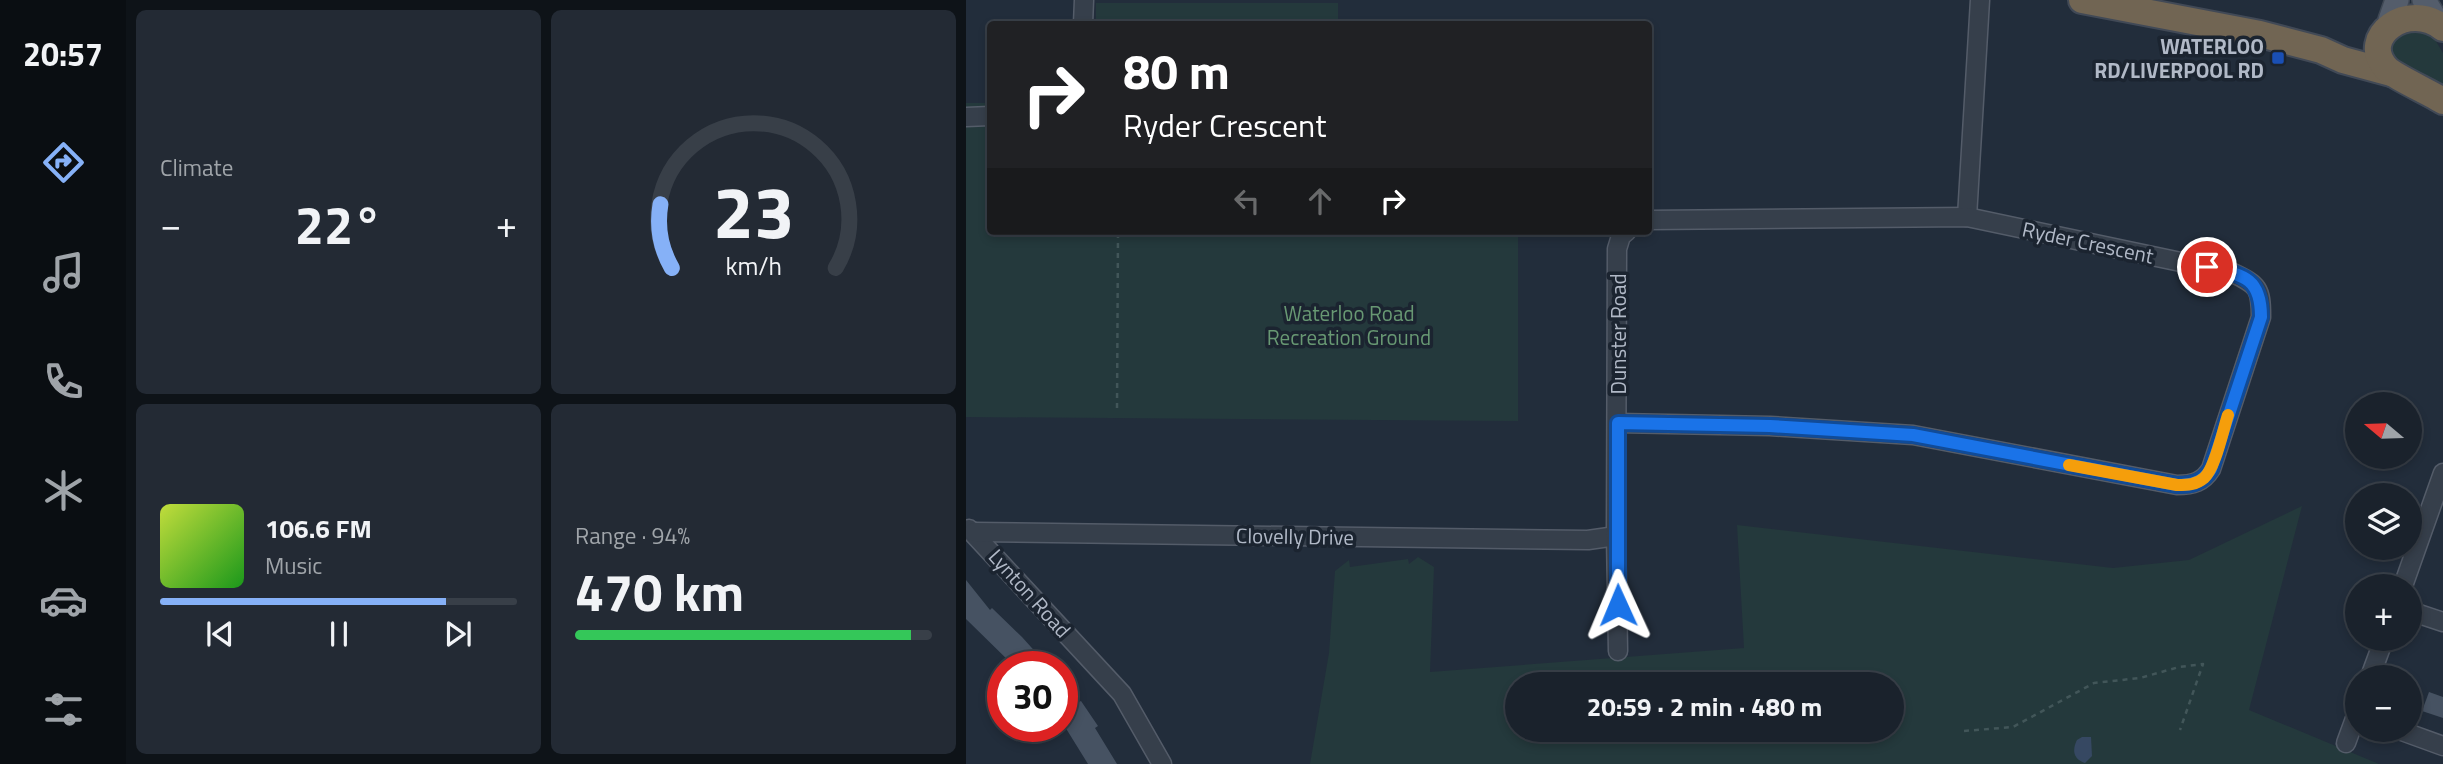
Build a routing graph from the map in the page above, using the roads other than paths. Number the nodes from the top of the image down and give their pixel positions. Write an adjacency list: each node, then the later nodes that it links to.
1 (1084, 0): 6 (street)
2 (1980, 0): 12 (street)
3 (2082, 0): 7 (highway)
4 (2434, 15): 5 (highway)
5 (2389, 17): 7 (highway); 8 (highway)
6 (1083, 21)
7 (2320, 50): 8 (highway)
8 (2391, 73): 9 (highway)
9 (2442, 99)
10 (966, 117): 11 (street)
11 (987, 117)
12 (1967, 217): 13 (street); 15 (street, Ryder Crescent)
13 (1652, 220)
14 (1622, 235): 15 (street, Dunster Road)
15 (1618, 423): 18 (street, Dunster Road)
16 (2443, 473): 19 (street)
17 (970, 530): 18 (street, Clovelly Drive); 25 (street, Lynton Road)
18 (1616, 536): 22 (street, Dunster Road)
19 (2407, 574)
20 (2422, 615): 21 (street)
21 (2443, 622)
22 (1618, 650)
23 (2422, 738): 24 (street)
24 (2443, 746)
25 (1162, 764)

